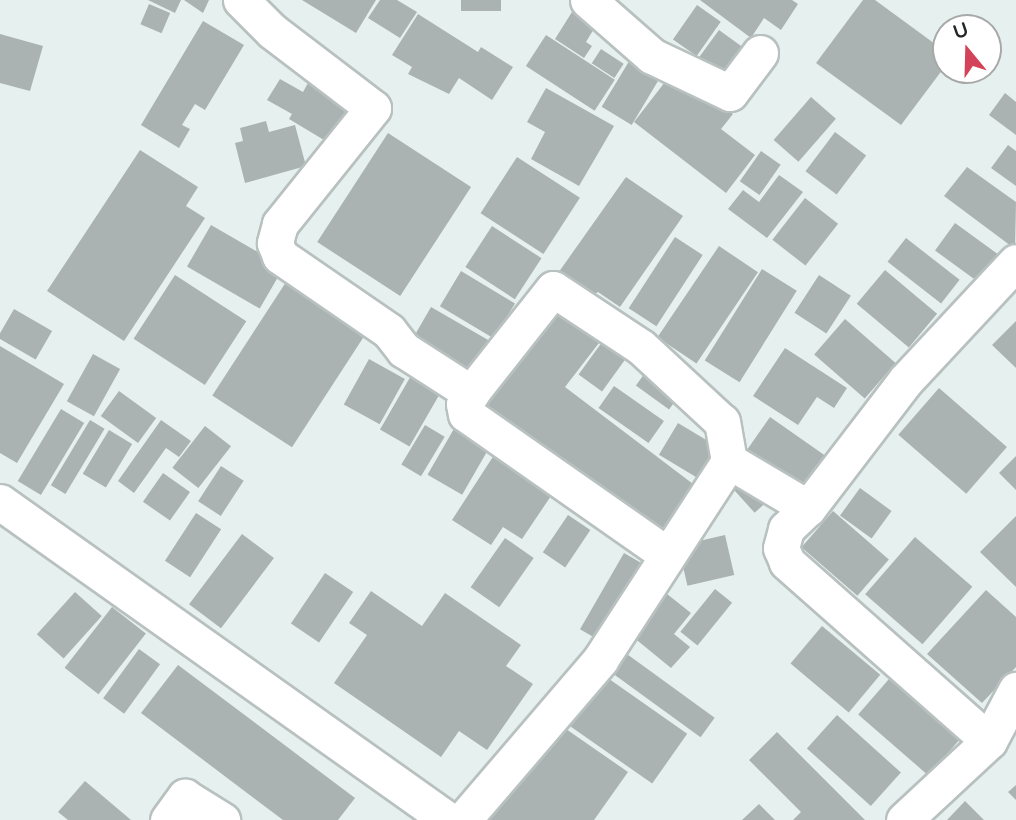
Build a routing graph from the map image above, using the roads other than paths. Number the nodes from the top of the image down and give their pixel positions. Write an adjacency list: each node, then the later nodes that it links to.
1 (241, 0): 5 (street)
2 (589, 0): 3 (street)
3 (760, 53)
4 (1016, 262): 8 (street)
5 (471, 393): 6 (street); 9 (street)
6 (729, 461): 8 (street); 9 (street)
7 (0, 502): 13 (street)
8 (808, 508): 11 (street)
9 (666, 554): 15 (street)
10 (1013, 698): 11 (street)
11 (989, 741): 16 (street)
12 (172, 813): 14 (street)
13 (426, 814)
14 (222, 820)
15 (463, 820)
16 (904, 820)

